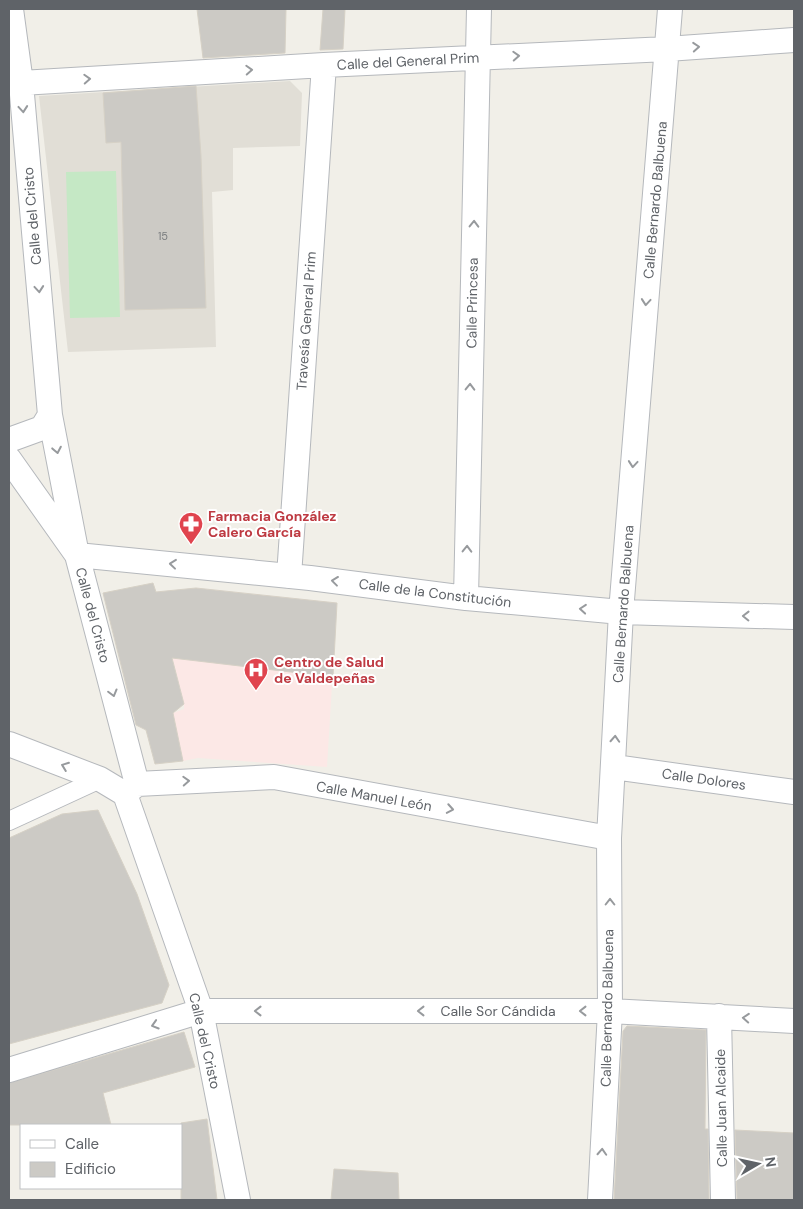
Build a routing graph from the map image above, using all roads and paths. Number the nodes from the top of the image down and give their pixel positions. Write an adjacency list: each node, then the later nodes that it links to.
1 (11, 9): 8 (street, Calle del Cristo)
2 (479, 9): 6 (street, Calle Princesa)
3 (670, 9): 5 (street, Calle Bernardo Balbuena)
4 (794, 40): 5 (street, Calle del General Prim, one-way to 4)
5 (667, 49): 6 (street, Calle del General Prim, one-way to 5); 15 (street, Calle Bernardo Balbuena, one-way to 15)
6 (478, 58): 7 (street, Calle del General Prim); 14 (street, Calle Princesa, one-way to 6)
7 (324, 66): 8 (street, Calle del General Prim, one-way to 7); 13 (street, Travesía General Prim)
8 (21, 83): 9 (street, Calle del Cristo, one-way to 9)
9 (50, 415): 10 (street); 12 (street, Calle del Cristo, one-way to 12)
10 (9, 440)
11 (9, 459): 12 (street)
12 (77, 555): 13 (street, Calle de la Constitución, one-way to 12); 20 (street, Calle del Cristo, one-way to 20)
13 (289, 576): 14 (street, Calle de la Constitución, one-way to 13)
14 (466, 598): 15 (street, Calle de la Constitución, one-way to 14)
15 (621, 612): 16 (street, Calle de la Constitución, one-way to 15); 18 (street, Calle Bernardo Balbuena, one-way to 15)
16 (794, 617)
17 (9, 744): 19 (street, one-way to 17)
18 (614, 767): 21 (street, Calle Dolores); 23 (street, Calle Bernardo Balbuena)
19 (100, 779): 20 (street); 22 (street)
20 (131, 789): 23 (street, Calle Manuel León, one-way to 23); 25 (street, Calle del Cristo)
21 (794, 792)
22 (9, 821)
23 (609, 838): 24 (street, Calle Bernardo Balbuena, one-way to 23)
24 (610, 1010): 25 (street, Calle Sor Cándida, one-way to 25); 26 (street, Calle Sor Cándida); 30 (street, Calle Bernardo Balbuena, one-way to 24)
25 (201, 1011): 28 (street, Calle Sor Cándida, one-way to 28); 29 (street, Calle del Cristo)
26 (719, 1016): 27 (street, Calle Sor Cándida, one-way to 26); 31 (street, Calle Juan Alcaide)
27 (794, 1021)
28 (9, 1070)
29 (238, 1200)
30 (600, 1200)
31 (723, 1200)

